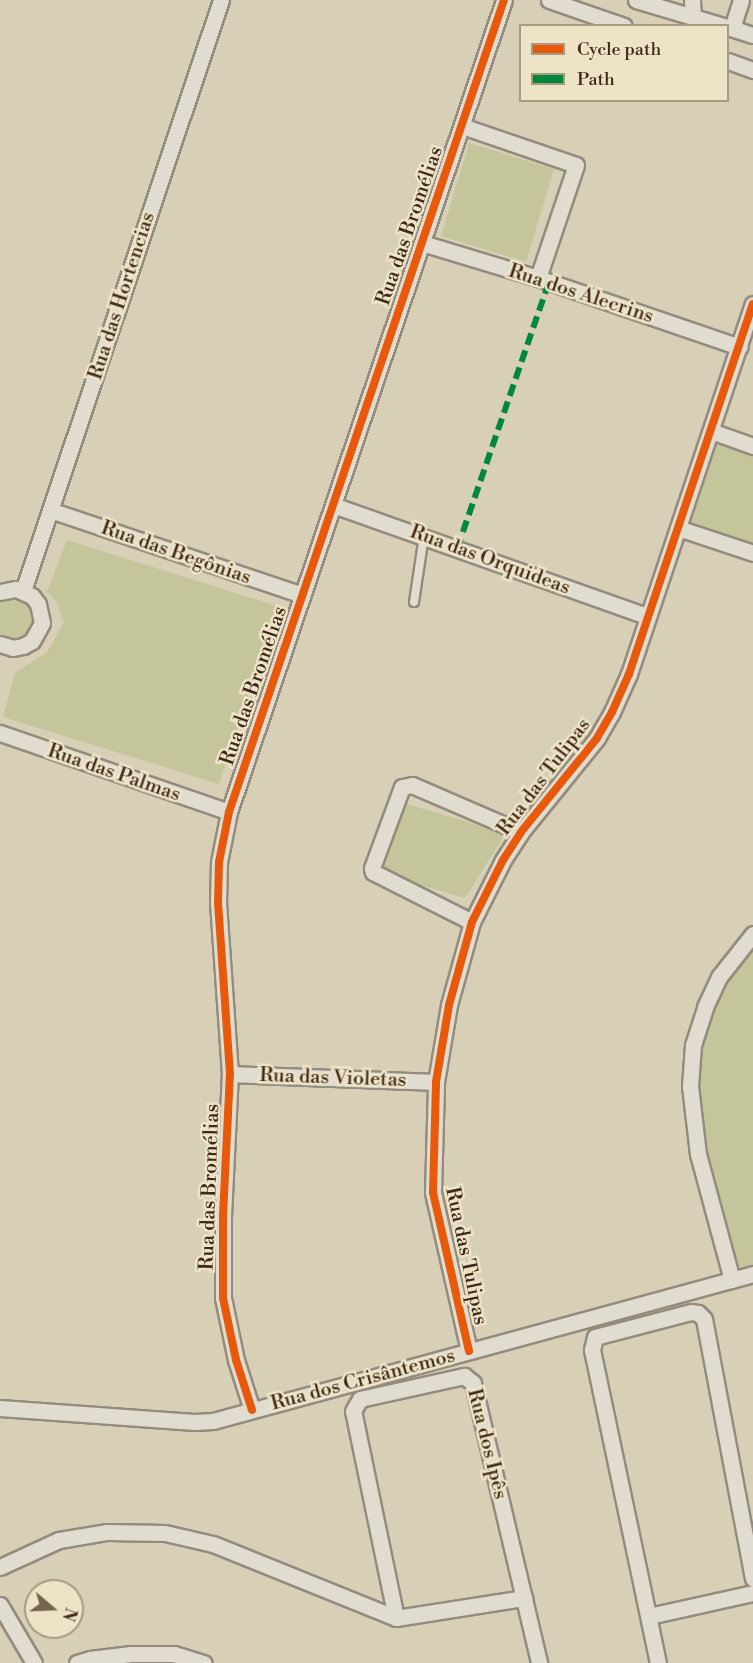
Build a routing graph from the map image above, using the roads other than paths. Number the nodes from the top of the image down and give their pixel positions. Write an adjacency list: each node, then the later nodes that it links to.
1 (221, 0): 23 (street, Rua das Hortencias)
2 (504, 0): 15 (street, Rua das Bromélias)
3 (549, 0): 8 (street)
4 (636, 0): 7 (street)
5 (692, 0): 7 (street)
6 (741, 0): 10 (street)
7 (693, 17): 9 (street)
8 (618, 24)
9 (717, 24)
10 (729, 24)
11 (729, 28): 12 (street)
12 (753, 35)
13 (729, 61): 14 (street)
14 (753, 70)
15 (462, 126): 16 (street, Rua das Bromélias); 17 (street)
16 (422, 243): 17 (street, Rua dos Alecrins); 22 (street, Rua das Bromélias)
17 (538, 278): 19 (street, Rua dos Alecrins)
18 (753, 304): 19 (street, Rua das Tulipas)
19 (739, 347): 20 (street, Rua das Tulipas)
20 (711, 431): 21 (street); 24 (street, Rua das Tulipas)
21 (753, 446)
22 (333, 505): 25 (street, Rua das Orquideas); 29 (street, Rua das Bromélias)
23 (50, 510): 27 (street, Rua das Hortencias); 29 (street, Rua das Begônias)
24 (678, 528): 26 (street); 31 (street, Rua das Tulipas)
25 (424, 536): 30 (lane); 31 (street, Rua das Orquideas)
26 (753, 553)
27 (23, 591): 28 (street); 32 (street)
28 (0, 592)
29 (302, 595): 34 (street, Rua das Bromélias)
30 (414, 602)
31 (647, 616): 35 (street, Rua das Tulipas)
32 (1, 649)
33 (0, 733): 34 (street, Rua das Palmas)
34 (228, 812): 38 (street, Rua das Bromélias)
35 (521, 832): 36 (street, Rua das Tulipas); 36 (street)
36 (472, 922): 39 (street, Rua das Tulipas)
37 (753, 934): 41 (street)
38 (230, 1074): 39 (street, Rua das Violetas); 44 (street, Rua das Bromélias)
39 (436, 1082): 42 (street, Rua das Tulipas)
40 (753, 1274): 41 (street, Rua dos Crisântemos)
41 (732, 1280): 42 (street, Rua dos Crisântemos)
42 (469, 1351): 44 (street, Rua dos Crisântemos)
43 (0, 1408): 44 (street, Rua dos Crisântemos)
44 (252, 1410)
45 (0, 1567): 51 (street)
46 (753, 1578): 50 (street)
47 (753, 1593): 50 (street)
48 (524, 1598): 51 (street); 51 (street, Rua dos Ipês); 55 (street, Rua dos Ipês)
49 (0, 1605): 52 (street)
50 (649, 1616): 56 (street)
51 (396, 1618)
52 (34, 1663)
53 (77, 1663): 54 (street)
54 (204, 1663)
55 (538, 1663)
56 (658, 1663)

